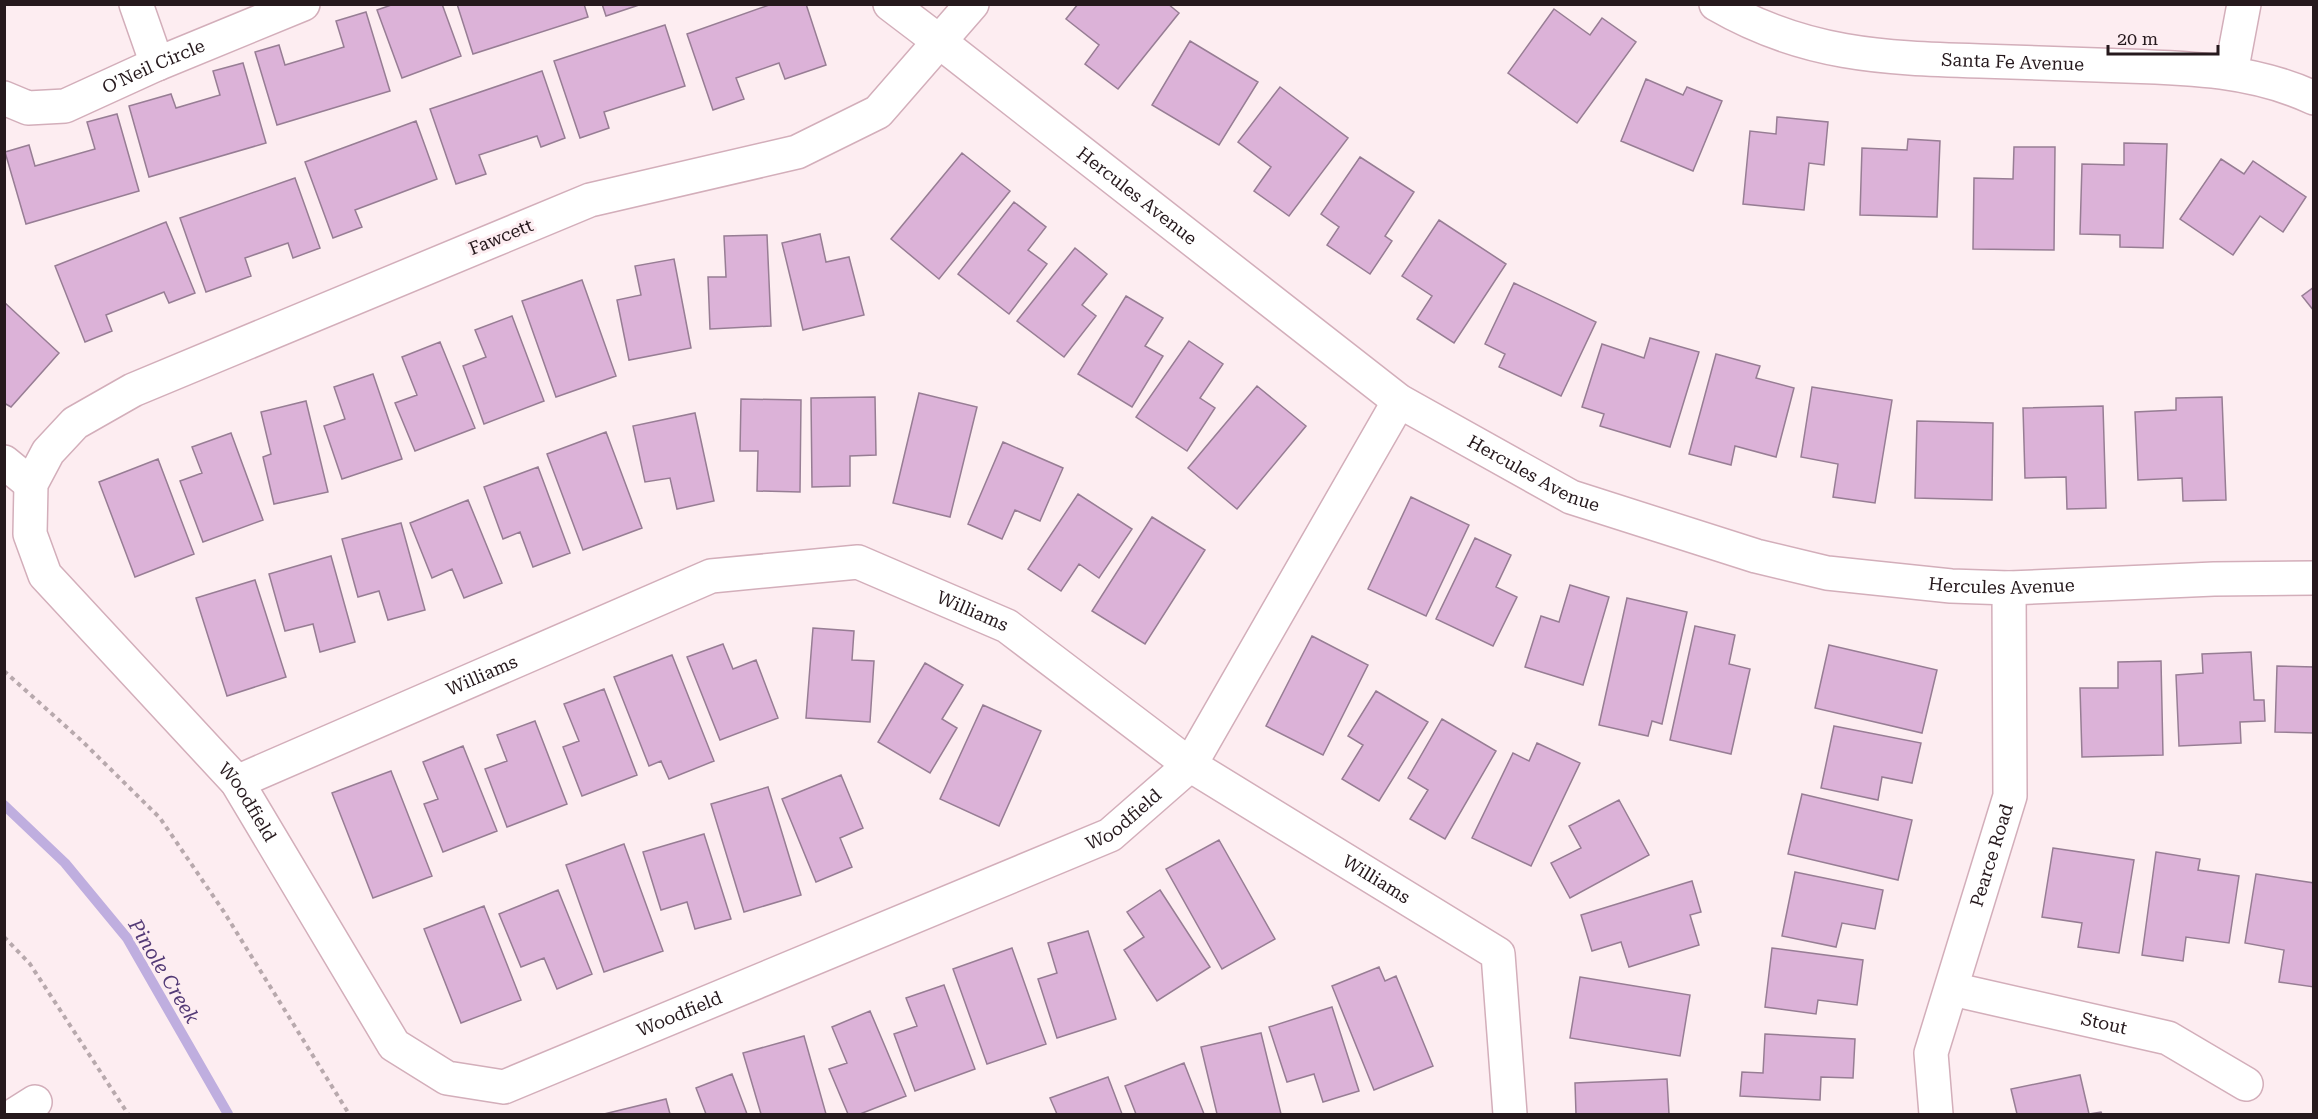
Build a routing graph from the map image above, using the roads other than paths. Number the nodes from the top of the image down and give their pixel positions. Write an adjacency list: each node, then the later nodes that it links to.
1 (136, 4): 8 (street)
2 (303, 4): 8 (street, O'Neil Circle)
3 (890, 4): 7 (street, Hercules Avenue)
4 (972, 4): 7 (street, Fawcett)
5 (1716, 4): 9 (street, Santa Fe Avenue)
6 (2244, 4): 9 (street)
7 (940, 42): 12 (street, Hercules Avenue); 14 (street, Fawcett)
8 (157, 64): 10 (street, O'Neil Circle)
9 (2231, 73): 11 (street, Santa Fe Avenue)
10 (4, 98)
11 (2313, 98)
12 (1399, 401): 16 (street, Hercules Avenue); 17 (street, Woodfield)
13 (4, 462): 14 (street)
14 (31, 484): 18 (street, Woodfield)
15 (2313, 578): 16 (street, Hercules Avenue)
16 (2009, 588): 19 (street, Pearce Road)
17 (1190, 765): 18 (street, Williams); 18 (street, Woodfield); 21 (street, Williams)
18 (237, 782)
19 (1952, 989): 20 (street, Stout); 22 (street, Pearce Road)
20 (2246, 1084)
21 (1510, 1114)
22 (1936, 1114)

